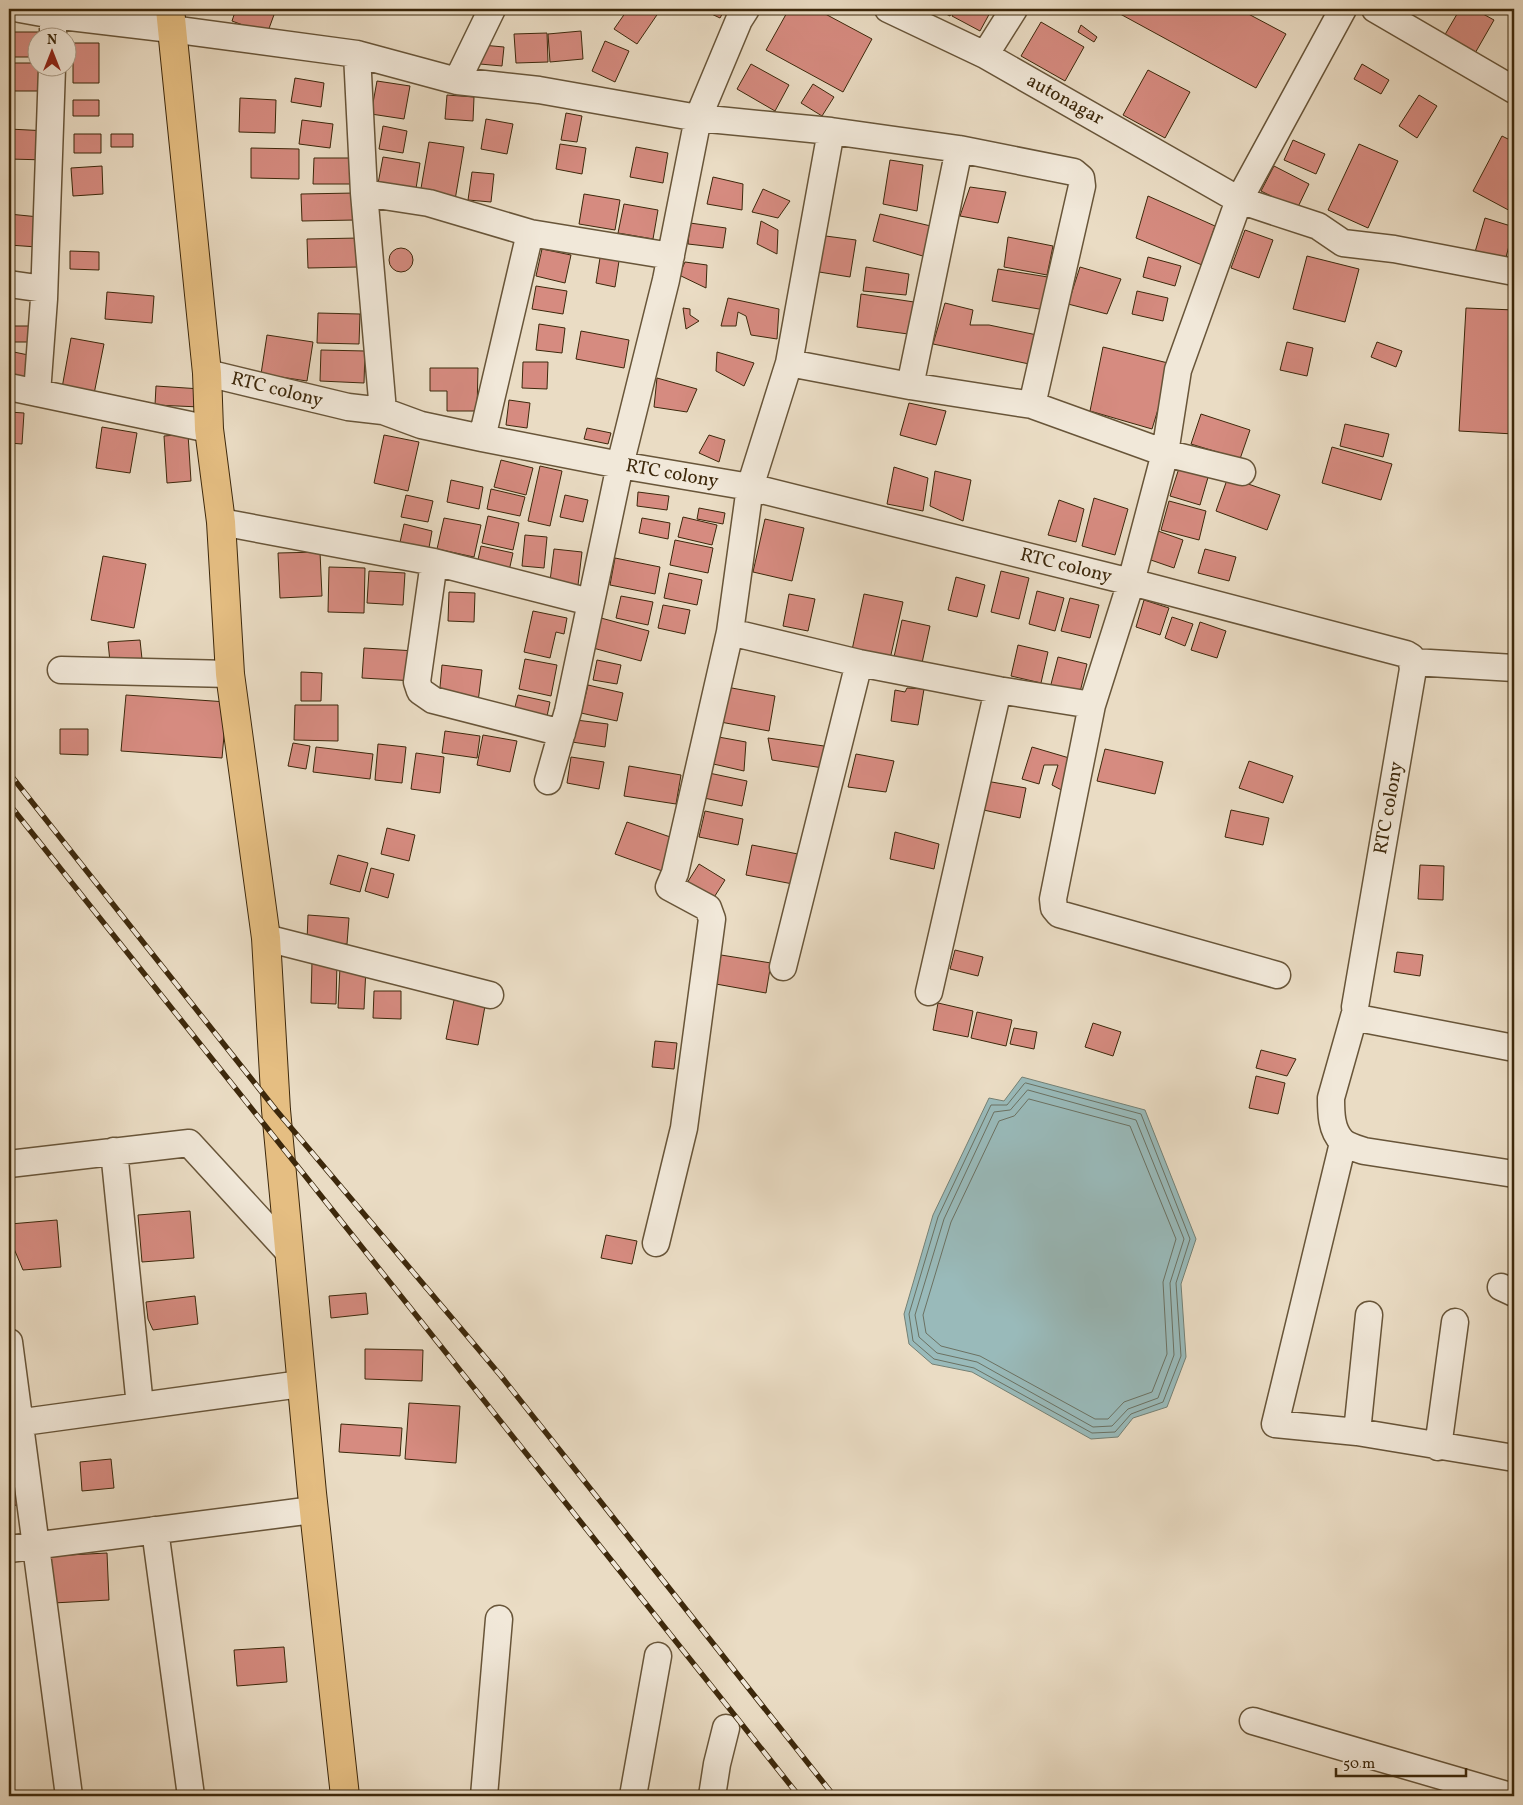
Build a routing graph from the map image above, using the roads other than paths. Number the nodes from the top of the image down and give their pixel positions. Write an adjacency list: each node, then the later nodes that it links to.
1 (20, 9): 9 (street)
2 (492, 9): 13 (street)
3 (746, 9): 15 (street)
4 (888, 9): 11 (street, autonagar)
5 (1014, 9): 11 (street)
6 (1343, 9): 19 (street)
7 (1375, 9): 14 (street)
8 (170, 19): 9 (street); 10 (street); 26 (highway)
9 (53, 26)
10 (357, 54): 13 (street); 18 (street)
11 (985, 55): 19 (street, autonagar)
12 (52, 78): 24 (street)
13 (457, 80): 15 (street)
14 (1514, 90)
15 (698, 118): 16 (street); 21 (street)
16 (831, 131): 17 (street); 25 (street)
17 (958, 149): 27 (street); 30 (street)
18 (364, 193): 20 (street); 31 (street)
19 (1239, 200): 22 (street, autonagar); 34 (street)
20 (530, 233): 21 (street); 33 (street)
21 (671, 256): 35 (street)
22 (1514, 272)
23 (9, 284): 24 (street)
24 (44, 289): 29 (street)
25 (789, 363): 27 (street); 37 (street)
26 (207, 373): 31 (street, RTC colony); 32 (highway)
27 (910, 386): 30 (street)
28 (9, 387): 29 (street)
29 (37, 393): 32 (street)
30 (1032, 405): 34 (street)
31 (382, 412): 33 (street, RTC colony)
32 (209, 429): 38 (highway)
33 (482, 438): 35 (street, RTC colony)
34 (1166, 453): 36 (street); 40 (street)
35 (620, 465): 37 (street, RTC colony); 41 (street)
36 (1242, 472)
37 (750, 488): 40 (street, RTC colony); 42 (street)
38 (221, 522): 39 (street); 47 (highway)
39 (434, 562): 41 (street); 50 (street)
40 (1131, 582): 43 (street, RTC colony); 49 (street)
41 (590, 602): 50 (street)
42 (730, 632): 44 (street); 63 (street)
43 (1413, 662): 45 (street); 57 (street, RTC colony)
44 (859, 664): 48 (street); 53 (street)
45 (1514, 668)
46 (61, 670): 47 (street)
47 (230, 674): 52 (highway)
48 (998, 690): 49 (street); 55 (street)
49 (1092, 705): 54 (street)
50 (562, 732): 51 (street)
51 (548, 780)
52 (266, 938): 56 (street); 64 (highway)
53 (782, 967)
54 (1277, 975)
55 (929, 992)
56 (490, 995)
57 (1356, 1013): 58 (street); 59 (street, RTC colony)
58 (1514, 1048)
59 (1343, 1143): 62 (street); 71 (street)
60 (114, 1151): 61 (street); 64 (street); 69 (street)
61 (9, 1164)
62 (1514, 1174)
63 (656, 1243)
64 (289, 1252): 68 (highway)
65 (1369, 1315): 71 (street)
66 (1455, 1322): 72 (street)
67 (9, 1342): 70 (street)
68 (301, 1384): 69 (street); 74 (highway)
69 (140, 1406): 70 (street)
70 (14, 1423): 76 (street)
71 (1357, 1432): 72 (street)
72 (1438, 1447): 73 (street)
73 (1514, 1458)
74 (313, 1510): 75 (street); 84 (highway)
75 (156, 1530): 76 (street); 83 (street)
76 (36, 1546): 77 (street); 82 (street)
77 (9, 1549)
78 (499, 1619): 85 (street)
79 (658, 1656): 86 (street)
80 (1253, 1722): 88 (street)
81 (726, 1728): 87 (street)
82 (69, 1796)
83 (191, 1796)
84 (345, 1796)
85 (484, 1796)
86 (633, 1796)
87 (712, 1796)
88 (1510, 1796)

